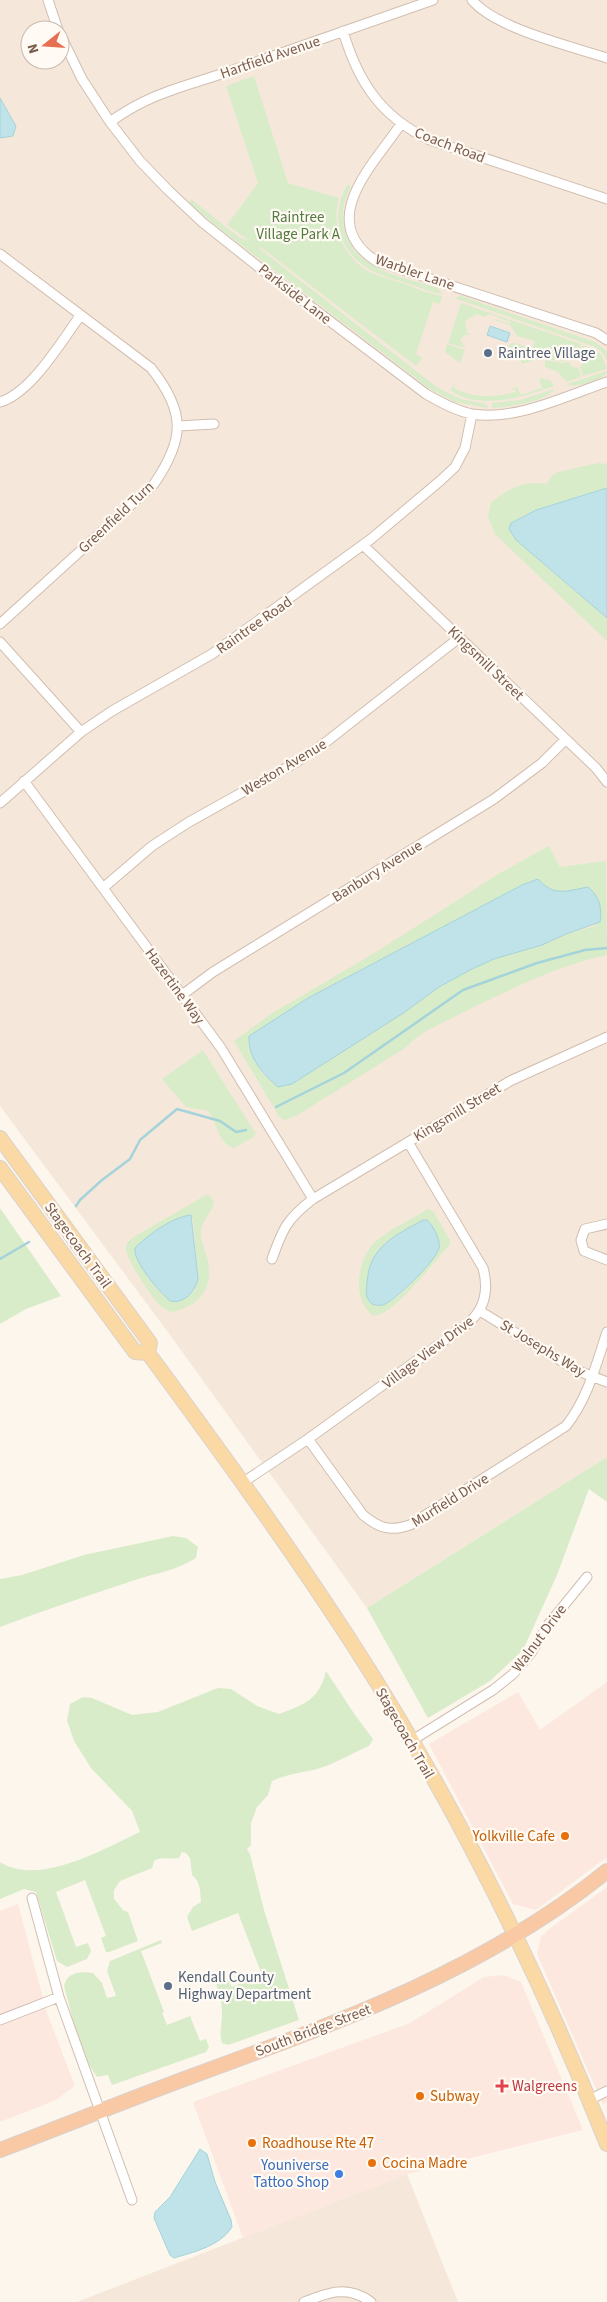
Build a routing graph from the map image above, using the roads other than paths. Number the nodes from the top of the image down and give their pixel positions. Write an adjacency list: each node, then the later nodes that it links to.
1 (48, 0): 4 (street)
2 (433, 0): 5 (street, Hartfield Avenue)
3 (472, 0): 7 (street)
4 (55, 20)
5 (343, 31): 8 (street, Hartfield Avenue); 9 (street, Coach Road)
6 (70, 55): 8 (street, Parkside Lane)
7 (607, 58)
8 (110, 122): 16 (street, Parkside Lane)
9 (401, 124): 10 (street, Coach Road); 13 (street, Warbler Lane)
10 (607, 199)
11 (0, 254): 12 (street, Greenfield Turn)
12 (80, 316): 15 (street); 18 (street, Greenfield Turn)
13 (607, 340)
14 (607, 382): 16 (street, Parkside Lane)
15 (0, 402)
16 (472, 414): 19 (street, Raintree Road)
17 (214, 424): 18 (street)
18 (178, 426): 20 (street, Greenfield Turn)
19 (363, 545): 21 (street, Kingsmill Street); 23 (street, Raintree Road)
20 (0, 624)
21 (459, 638): 24 (street, Kingsmill Street); 28 (street, Weston Avenue)
22 (0, 642): 23 (street)
23 (81, 732): 25 (street, Raintree Road)
24 (566, 740): 26 (street, Kingsmill Street); 29 (street, Banbury Avenue)
25 (24, 782): 27 (street, Raintree Road); 28 (street, Hazertine Way)
26 (607, 782)
27 (0, 803)
28 (103, 888): 29 (street, Hazertine Way)
29 (182, 995): 34 (street, Hazertine Way)
30 (607, 1037): 32 (street, Kingsmill Street)
31 (0, 1138): 40 (main road, Stagecoach Trail)
32 (408, 1142): 34 (street, Kingsmill Street); 38 (street, Village View Drive)
33 (0, 1168): 40 (main road, Stagecoach Trail)
34 (313, 1199): 36 (street, Kingsmill Street)
35 (607, 1224): 37 (street)
36 (272, 1259)
37 (607, 1260)
38 (480, 1311): 41 (street, St Josephs Way); 43 (street, Village View Drive)
39 (607, 1332): 41 (street, Murfield Drive)
40 (148, 1353): 44 (main road, Stagecoach Trail)
41 (592, 1377): 42 (street, St Josephs Way); 43 (street, Murfield Drive)
42 (607, 1382)
43 (308, 1439): 44 (street, Village View Drive)
44 (242, 1483): 46 (main road, Stagecoach Trail)
45 (587, 1578): 46 (street, Walnut Drive)
46 (411, 1741): 49 (main road, Stagecoach Trail)
47 (607, 1871): 49 (highway, South Bridge Street)
48 (32, 1898): 50 (street)
49 (515, 1936): 53 (main road, Stagecoach Trail); 54 (highway, South Bridge Street)
50 (59, 1997): 51 (street); 54 (street)
51 (0, 2020)
52 (607, 2091): 53 (street)
53 (589, 2100): 55 (main road, Stagecoach Trail)
54 (99, 2111): 56 (highway, South Bridge Street); 57 (street)
55 (607, 2144)
56 (0, 2150)
57 (132, 2200)
58 (304, 2302): 59 (street)
59 (371, 2302)

